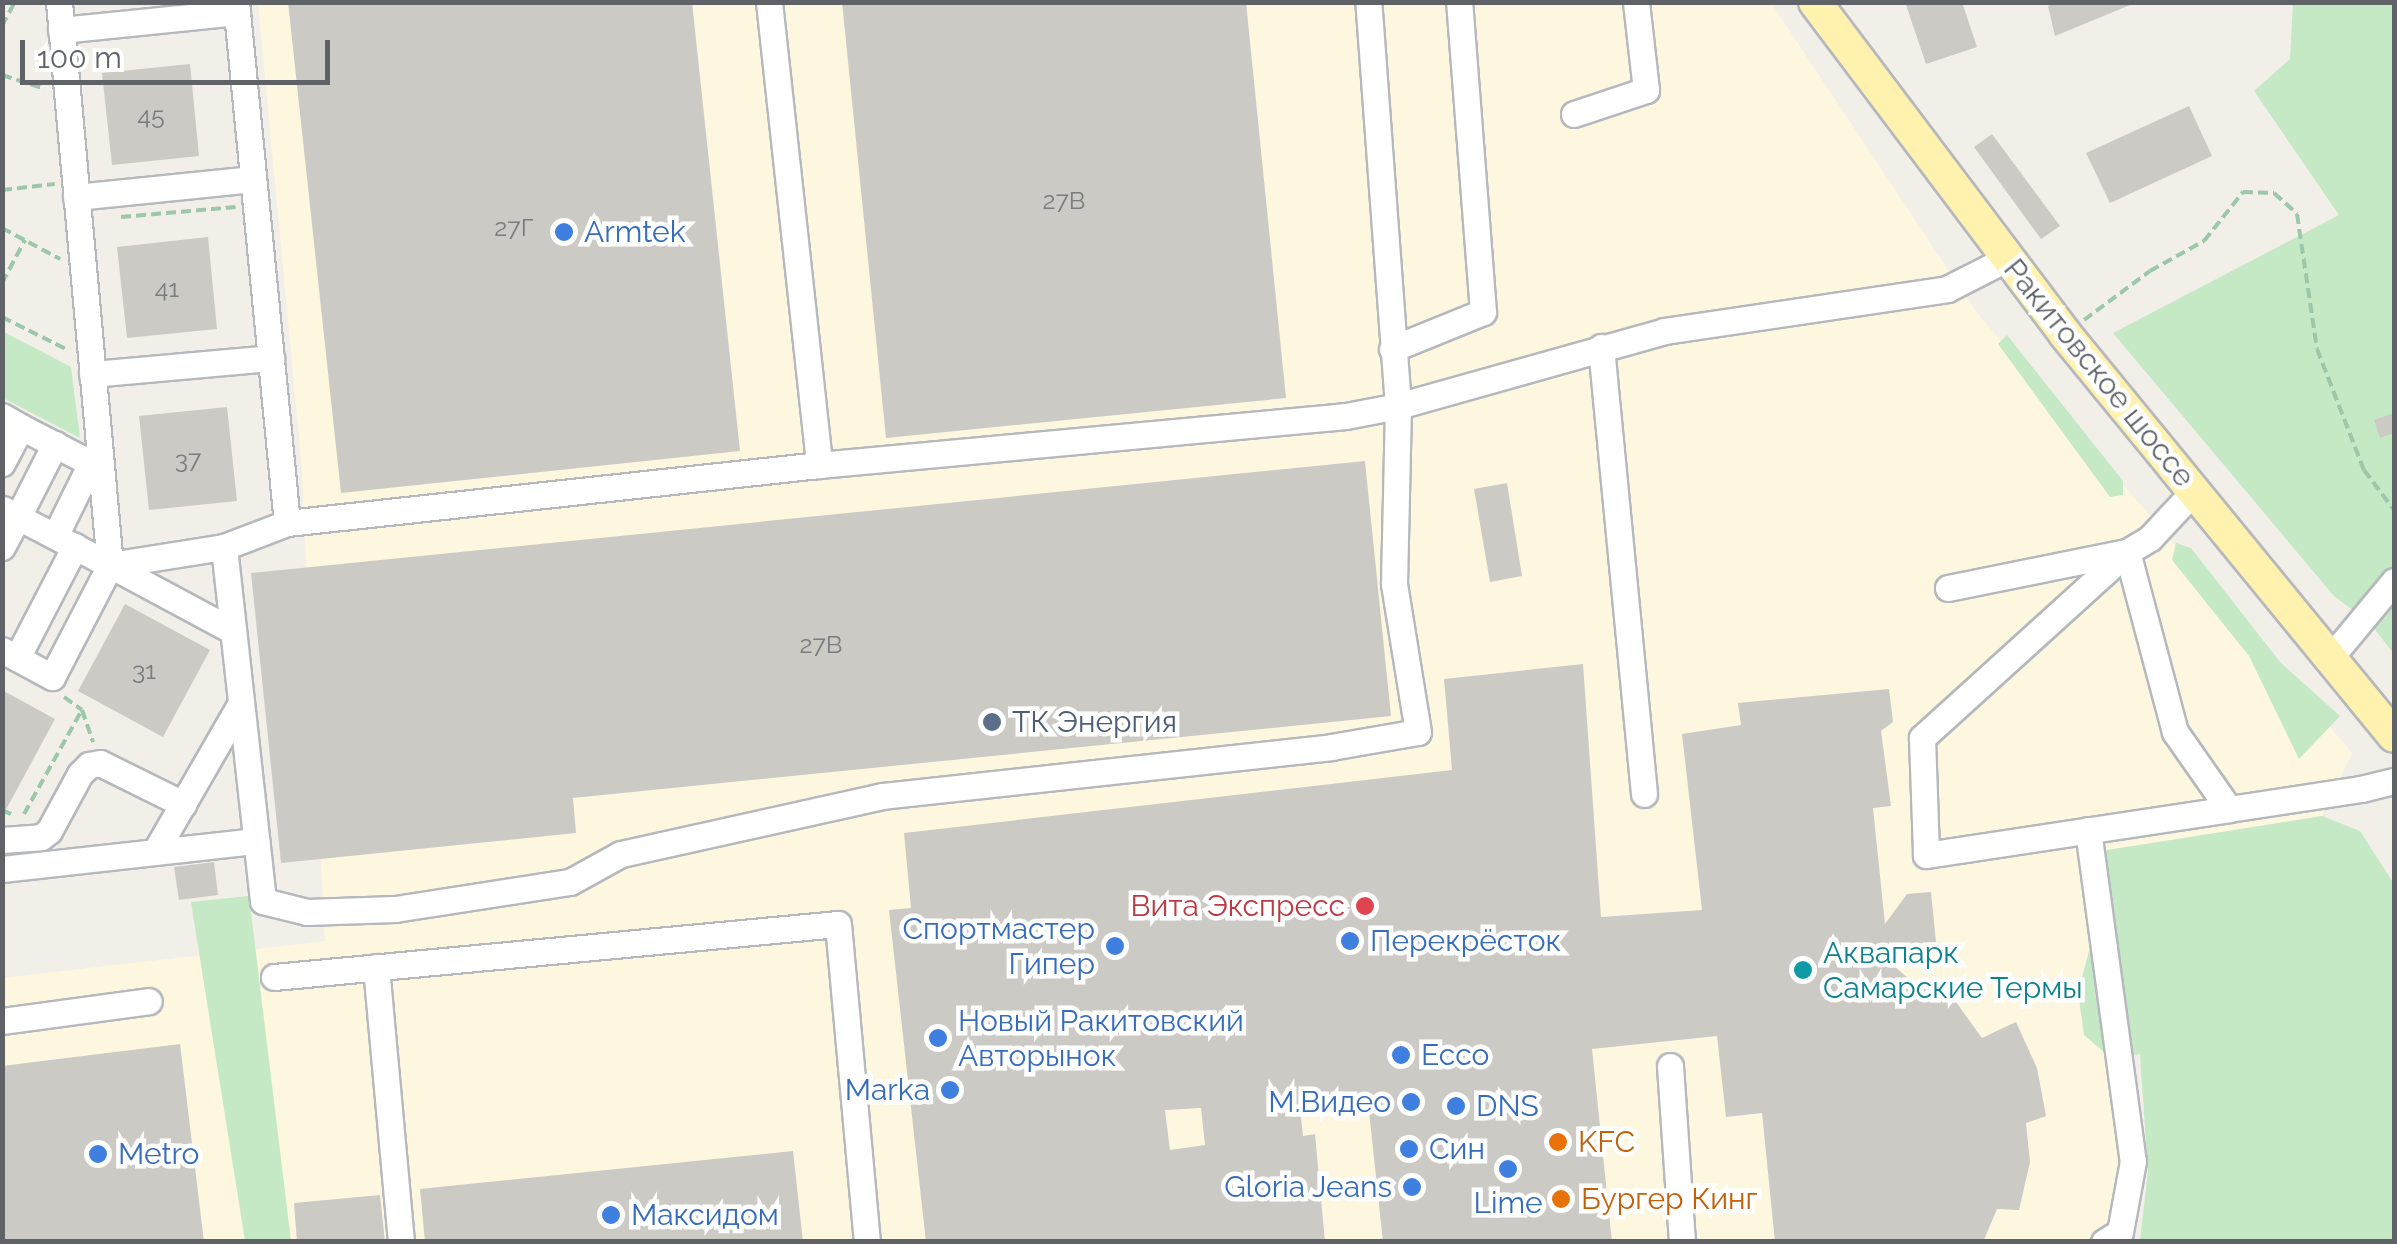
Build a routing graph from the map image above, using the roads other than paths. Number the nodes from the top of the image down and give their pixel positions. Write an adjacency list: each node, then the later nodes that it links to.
1 (59, 2): 8 (street)
2 (769, 2): 21 (street)
3 (1368, 2): 14 (street)
4 (1459, 2): 14 (street)
5 (1636, 2): 9 (street)
6 (1814, 2): 12 (main road, Ракитовское шоссе)
7 (237, 7): 8 (street); 10 (street)
8 (61, 30): 11 (street)
9 (1574, 114)
10 (254, 192): 11 (street); 15 (street)
11 (71, 201): 16 (street)
12 (2006, 259): 13 (street); 23 (main road, Ракитовское шоссе)
13 (1601, 347): 17 (street); 39 (street)
14 (1392, 349): 17 (street)
15 (271, 358): 16 (street); 25 (street)
16 (85, 365): 22 (street)
17 (1398, 406): 21 (street); 45 (street)
18 (12, 421): 19 (street); 20 (street)
19 (55, 444): 22 (street); 24 (street)
20 (2, 463)
21 (819, 464): 25 (street)
22 (95, 465): 26 (street); 30 (street)
23 (2194, 491): 29 (street); 35 (main road, Ракитовское шоссе)
24 (10, 513): 26 (street); 27 (street)
25 (287, 522): 28 (street)
26 (65, 541): 30 (street); 34 (street)
27 (2, 547)
28 (224, 547): 30 (street); 33 (street)
29 (2127, 552): 32 (street); 41 (street); 42 (street)
30 (110, 564): 33 (street); 34 (street)
31 (2394, 581): 35 (street)
32 (1948, 588)
33 (233, 631): 36 (street)
34 (10, 654)
35 (2330, 658): 37 (main road, Ракитовское шоссе)
36 (241, 703): 40 (street); 45 (street)
37 (2394, 736)
38 (2394, 781): 41 (street)
39 (1644, 794)
40 (183, 804): 43 (street); 46 (street)
41 (2228, 809): 42 (street)
42 (2088, 830): 57 (street)
43 (41, 837): 44 (street); 47 (street)
44 (2, 840)
45 (256, 841): 46 (street)
46 (155, 852): 47 (street)
47 (45, 864): 48 (street)
48 (2, 869)
49 (376, 967): 50 (street); 54 (street); 55 (street)
50 (274, 977)
51 (150, 1001): 52 (street)
52 (2, 1021)
53 (1670, 1066): 56 (street)
54 (401, 1242)
55 (868, 1242)
56 (1682, 1242)
57 (2104, 1242)

